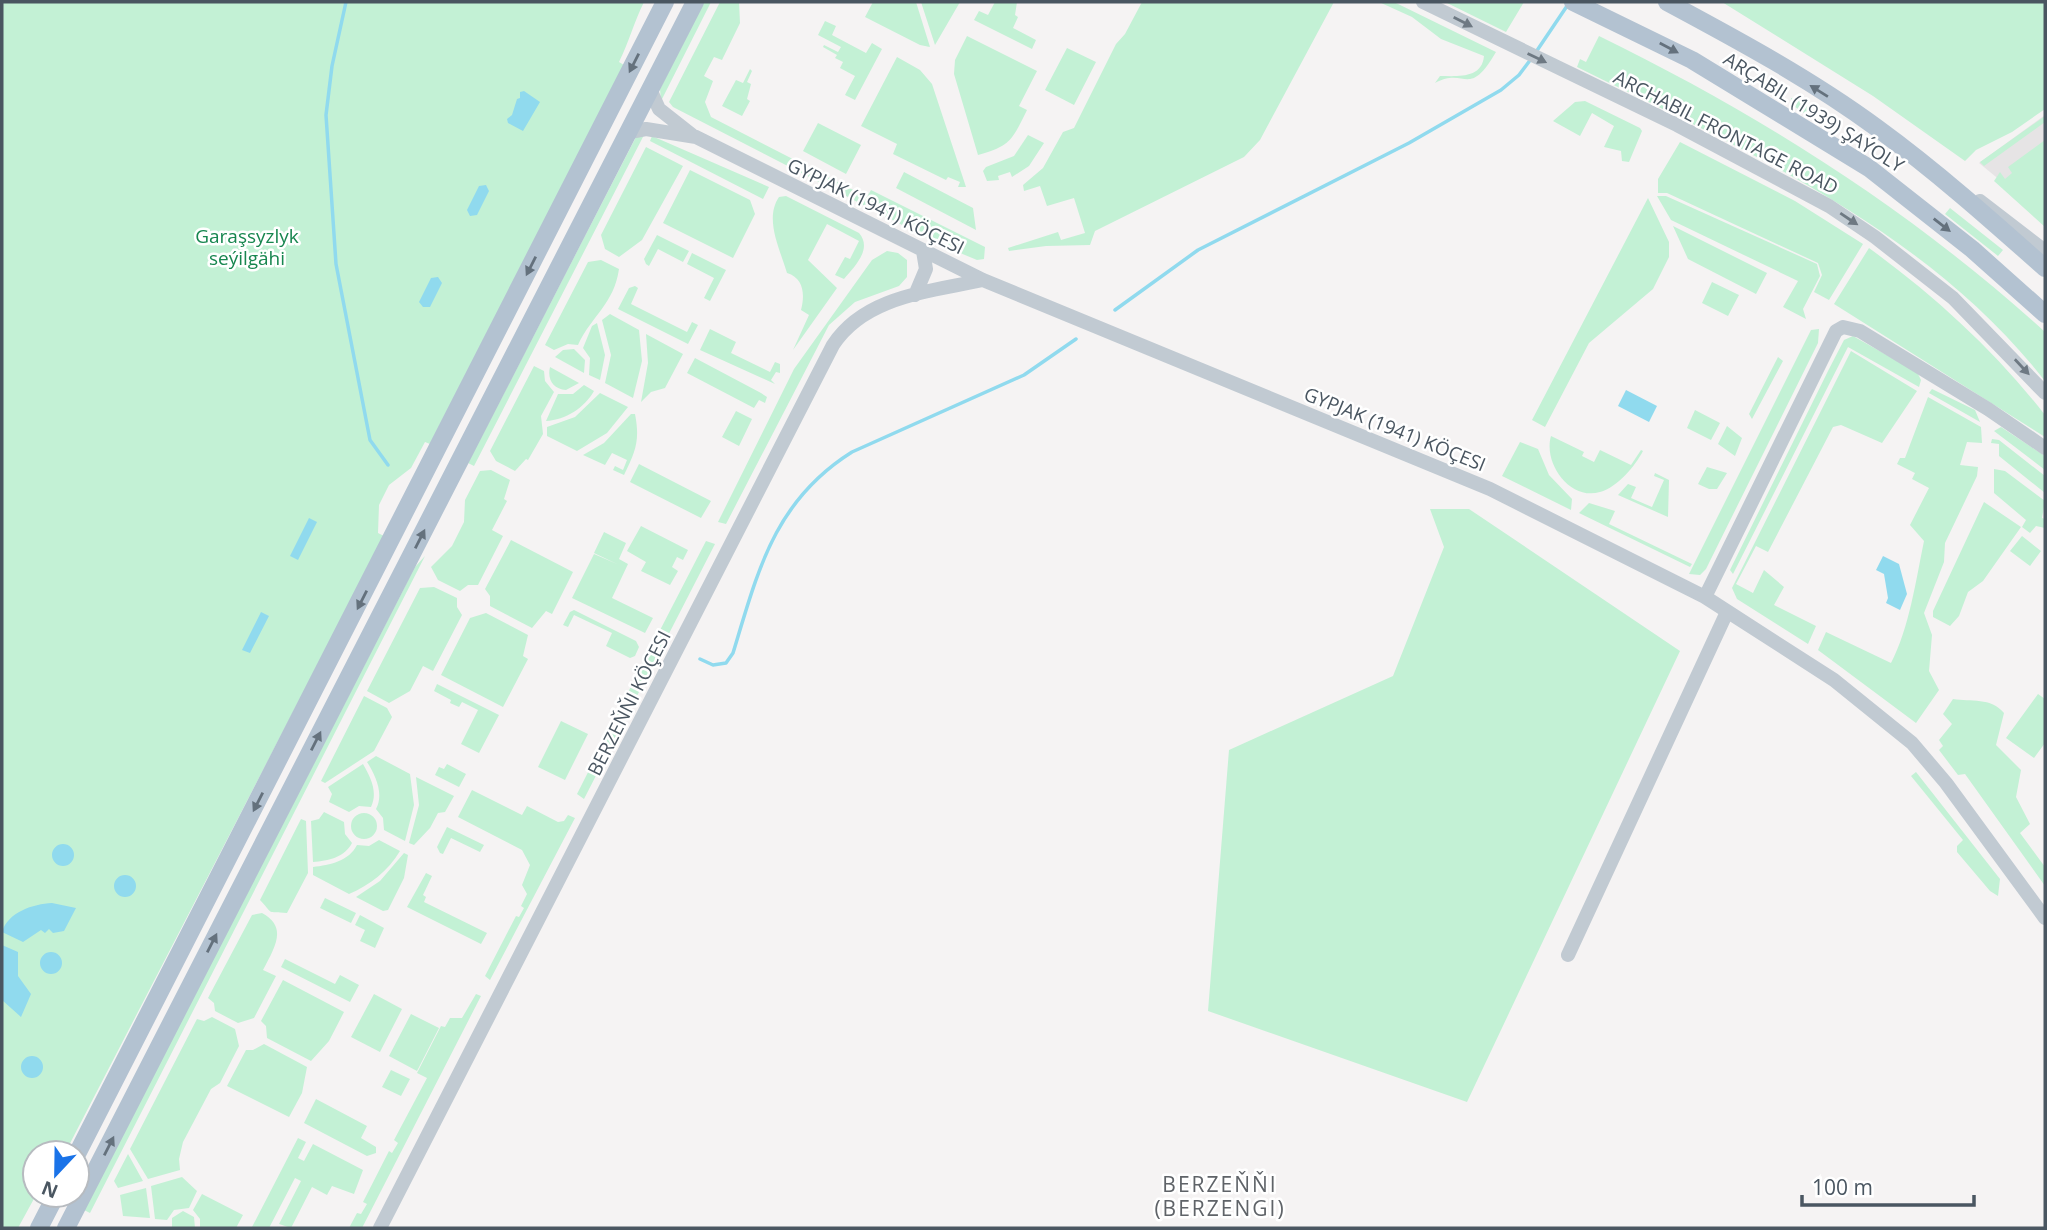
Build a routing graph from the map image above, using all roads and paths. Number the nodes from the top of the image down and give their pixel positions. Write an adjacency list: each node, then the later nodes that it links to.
1 (665, 2): 22 (main road, one-way to 22)
2 (695, 2): 6 (main road)
3 (1423, 2): 16 (street, ARCHABIL FRONTAGE ROAD, one-way to 16)
4 (1573, 2): 15 (main road, ARÇABIL (1939) ŞAÝOLY, one-way to 15)
5 (1667, 2): 7 (main road, ARÇABIL (1939) ŞAÝOLY, one-way to 5)
6 (651, 91): 8 (main road); 9 (street)
7 (1877, 127): 11 (street); 12 (main road, ARÇABIL (1939) ŞAÝOLY)
8 (630, 132): 9 (street, GYPJAK (1941) KÖÇESI); 25 (main road, one-way to 8)
9 (696, 137): 10 (street, GYPJAK (1941) KÖÇESI)
10 (923, 251): 13 (street, GYPJAK (1941) KÖÇESI); 14 (street)
11 (2045, 251)
12 (2045, 268)
13 (983, 280): 14 (street, BERZEŇŇI KÖÇESI); 18 (street, GYPJAK (1941) KÖÇESI)
14 (915, 295): 26 (street, BERZEŇŇI KÖÇESI)
15 (2045, 314)
16 (2045, 393)
17 (2045, 447): 18 (street)
18 (1705, 597): 19 (street, GYPJAK (1941) KÖÇESI)
19 (1727, 612): 20 (street, GYPJAK (1941) KÖÇESI); 21 (street)
20 (2045, 918)
21 (1569, 955)
22 (85, 1139)
23 (49, 1209): 24 (main road)
24 (39, 1228)
25 (66, 1228)
26 (380, 1228)

